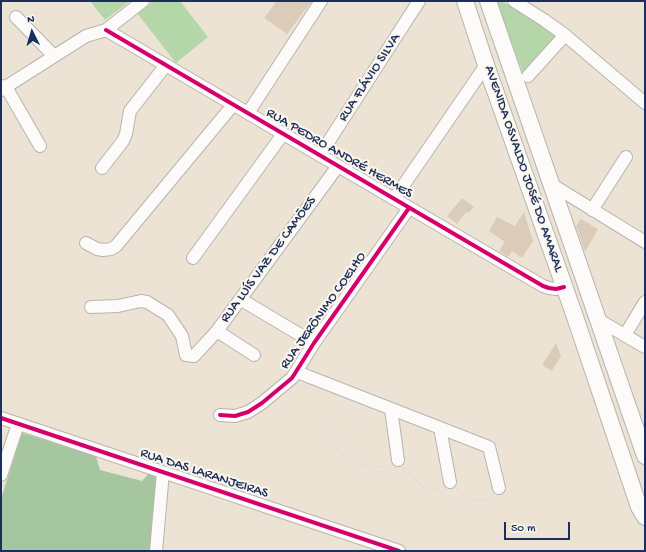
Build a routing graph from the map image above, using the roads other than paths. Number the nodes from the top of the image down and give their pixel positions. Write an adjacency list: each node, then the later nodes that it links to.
1 (143, 1): 8 (street)
2 (320, 1): 17 (street)
3 (419, 1): 20 (street, RUA FLÁVIO SILVA)
4 (465, 1): 12 (main road, AVENIDA OSVALDO JOSÉ DO AMARAL)
5 (488, 1): 24 (main road, AVENIDA OSVALDO JOSÉ DO AMARAL)
6 (514, 1): 9 (street)
7 (16, 17): 10 (street)
8 (106, 30): 10 (street); 11 (street, RUA PEDRO ANDRÉ HERMES)
9 (565, 35): 13 (street); 15 (street)
10 (54, 56): 14 (street)
11 (166, 65): 16 (street, RUA PEDRO ANDRÉ HERMES); 23 (street)
12 (486, 65): 25 (street); 29 (main road, AVENIDA OSVALDO JOSÉ DO AMARAL)
13 (528, 76)
14 (3, 88): 19 (street)
15 (645, 103)
16 (233, 105): 17 (street, RUA PEDRO ANDRÉ HERMES); 31 (street)
17 (248, 113): 18 (street, RUA PEDRO ANDRÉ HERMES)
18 (282, 134): 20 (street, RUA PEDRO ANDRÉ HERMES); 32 (street)
19 (40, 146)
20 (320, 156): 22 (street, RUA PEDRO ANDRÉ HERMES)
21 (626, 158): 27 (street)
22 (338, 166): 25 (street, RUA PEDRO ANDRÉ HERMES); 35 (street, RUA LUÍS VAZ DE CAMÕES)
23 (102, 168)
24 (551, 184): 27 (street); 28 (main road, AVENIDA OSVALDO JOSÉ DO AMARAL)
25 (394, 199): 26 (street, RUA PEDRO ANDRÉ HERMES)
26 (409, 208): 33 (street, RUA PEDRO ANDRÉ HERMES); 41 (street, RUA JERÔNIMO COELHO)
27 (592, 210): 30 (street)
28 (562, 215): 29 (main road); 34 (main road, AVENIDA OSVALDO JOSÉ DO AMARAL)
29 (542, 221): 33 (main road, AVENIDA OSVALDO JOSÉ DO AMARAL)
30 (645, 242)
31 (86, 243)
32 (193, 258)
33 (564, 287): 34 (main road); 56 (main road, AVENIDA OSVALDO JOSÉ DO AMARAL)
34 (587, 289): 38 (main road, AVENIDA OSVALDO JOSÉ DO AMARAL)
35 (240, 300): 39 (street, RUA LUÍS VAZ DE CAMÕES); 41 (street)
36 (645, 302): 40 (street)
37 (91, 307): 39 (street, RUA LUÍS VAZ DE CAMÕES)
38 (597, 319): 40 (street); 50 (main road, AVENIDA OSVALDO JOSÉ DO AMARAL)
39 (217, 331): 43 (street)
40 (625, 335): 42 (street)
41 (314, 343): 44 (street, RUA JERÔNIMO COELHO)
42 (645, 347)
43 (254, 355)
44 (297, 372): 45 (street); 46 (street, RUA JERÔNIMO COELHO)
45 (391, 409): 49 (street); 51 (street)
46 (220, 414)
47 (1, 418): 48 (street, RUA DAS LARANJEIRAS)
48 (18, 424): 52 (street, RUA DAS LARANJEIRAS); 53 (street)
49 (440, 428): 54 (street); 55 (street)
50 (645, 456)
51 (398, 460)
52 (163, 472): 57 (street); 58 (street, RUA DAS LARANJEIRAS)
53 (1, 475)
54 (450, 482)
55 (499, 488)
56 (645, 517)
57 (156, 551)
58 (399, 551)

